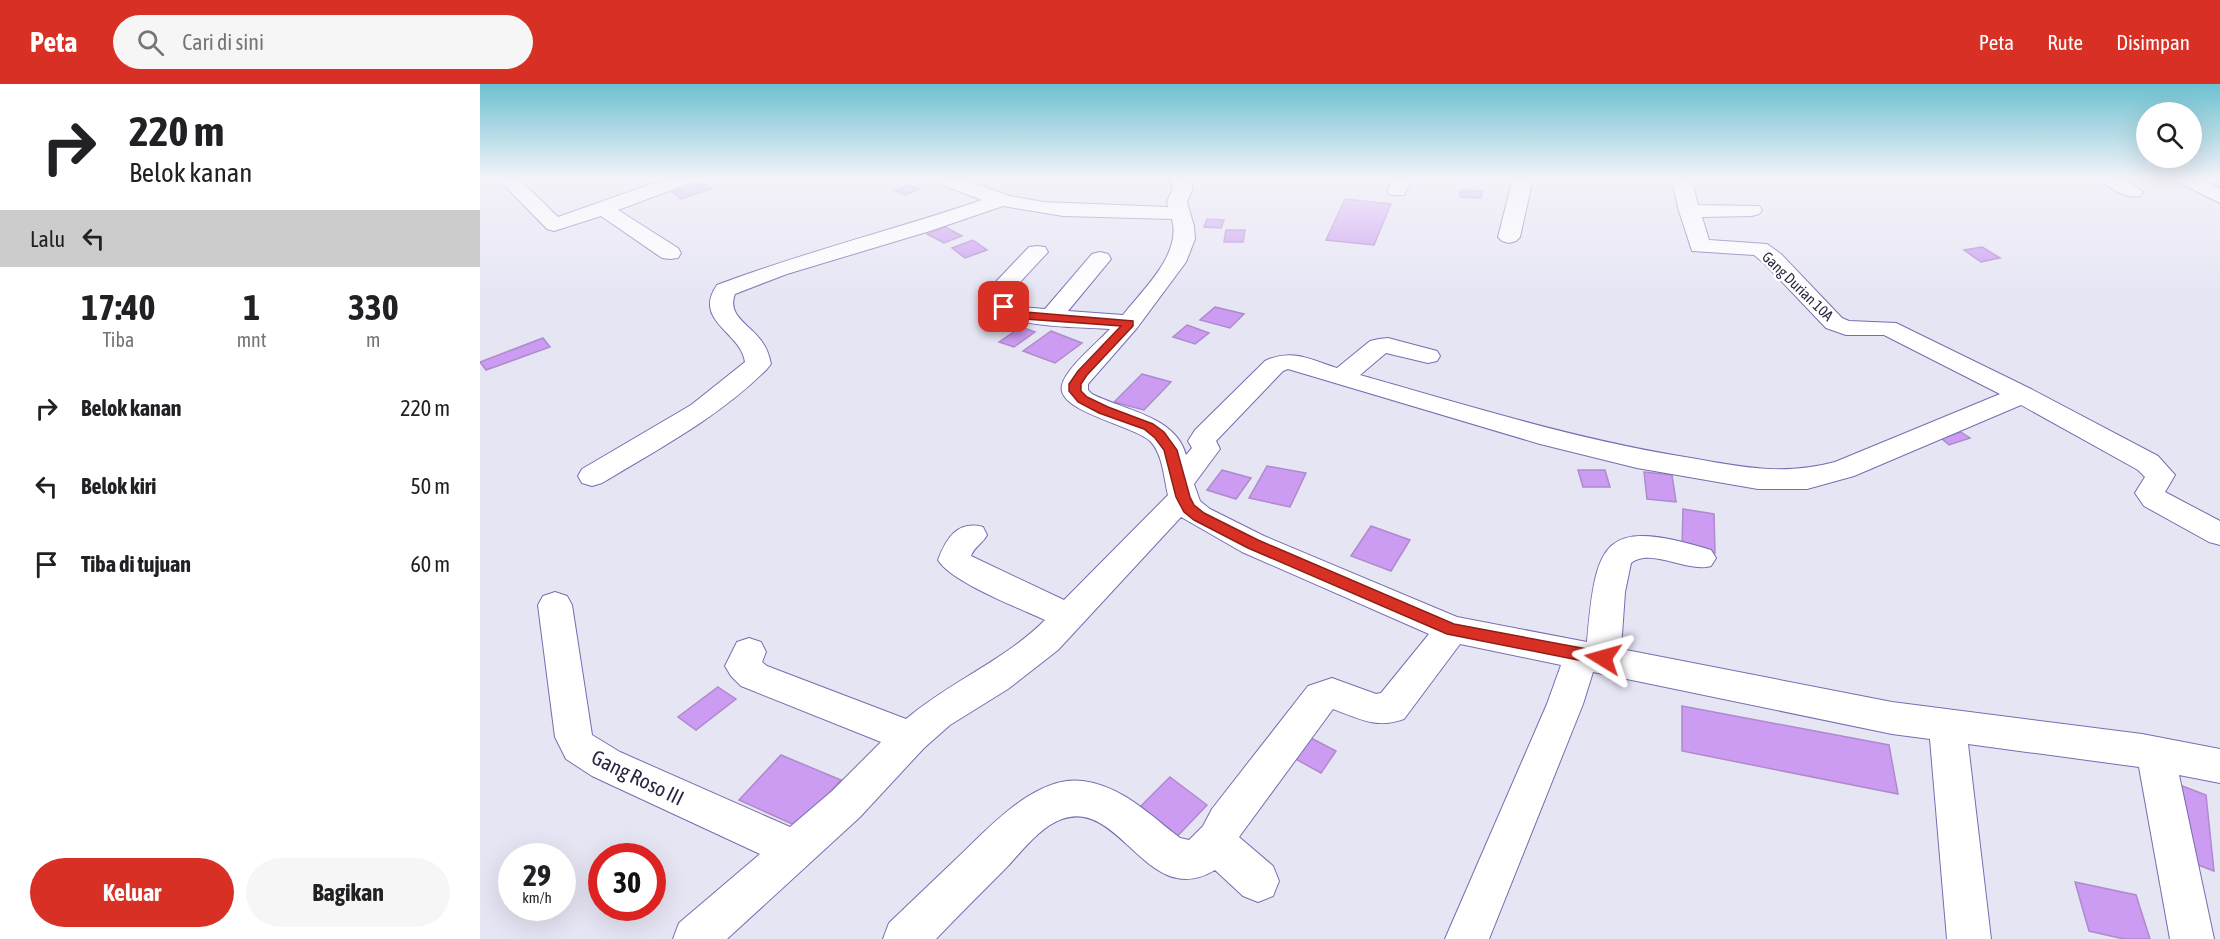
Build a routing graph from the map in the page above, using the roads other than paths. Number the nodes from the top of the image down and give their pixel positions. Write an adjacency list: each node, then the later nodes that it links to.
1 (547, 218): 2 (street)
2 (576, 218)
3 (616, 218): 10 (street)
4 (948, 218): 17 (street)
5 (1181, 218): 13 (street)
6 (1514, 218): 8 (street)
7 (1691, 218): 16 (street, Gang Durian 10A)
8 (1509, 237)
9 (1037, 252): 12 (street)
10 (669, 253)
11 (1100, 259): 12 (street)
12 (1050, 318): 13 (street)
13 (1129, 323): 18 (street)
14 (1428, 356): 15 (street)
15 (1341, 378): 16 (street); 18 (street)
16 (2022, 395): 19 (street)
17 (592, 476)
18 (1181, 490): 23 (street); 24 (street)
19 (2220, 534)
20 (972, 535): 23 (street)
21 (1700, 558): 26 (street)
22 (555, 605): 32 (street, Gang Roso III)
23 (1070, 617): 28 (street)
24 (1452, 629): 26 (street); 31 (street)
25 (749, 652): 28 (street)
26 (1592, 657): 27 (street); 34 (street)
27 (1947, 725): 29 (street); 37 (street)
28 (911, 737): 32 (street)
29 (2156, 754): 30 (street); 38 (street)
30 (2220, 766)
31 (1217, 840): 33 (street); 36 (street)
32 (796, 850): 35 (street)
33 (1258, 881)
34 (1467, 938)
35 (695, 939)
36 (905, 939)
37 (1969, 939)
38 (2192, 939)

